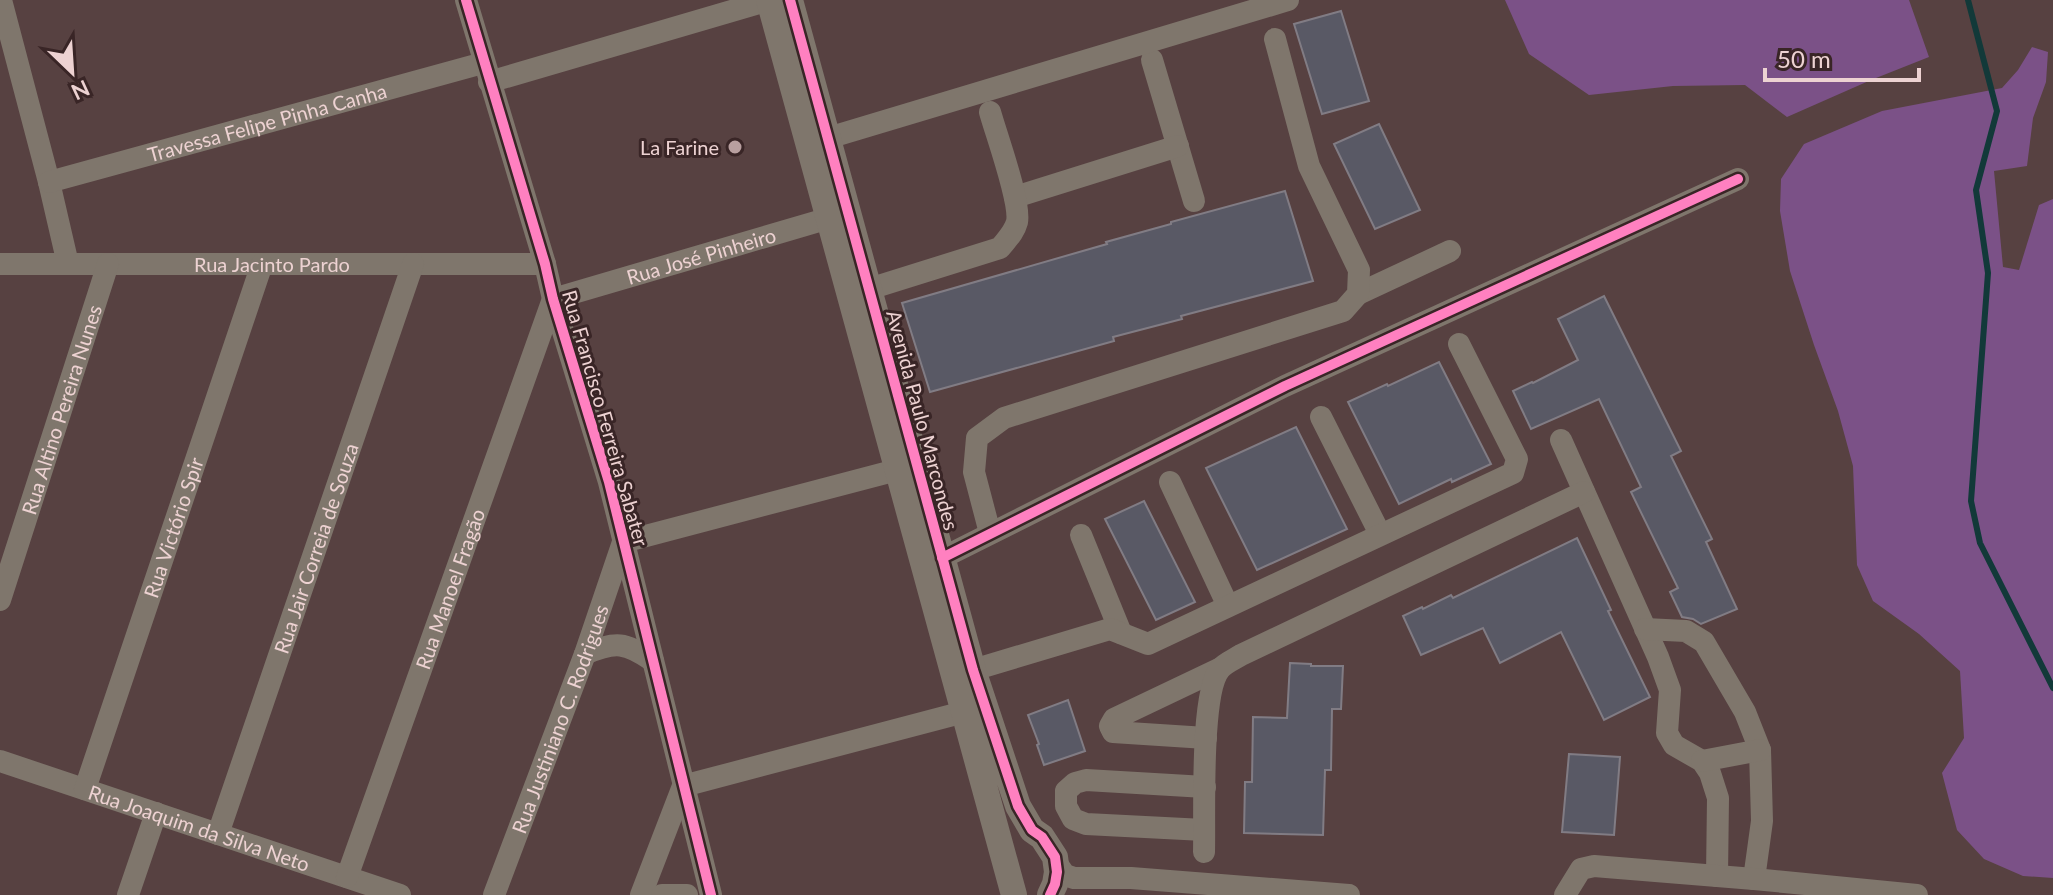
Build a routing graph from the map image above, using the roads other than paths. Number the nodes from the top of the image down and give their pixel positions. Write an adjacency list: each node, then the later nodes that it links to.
1 (1, 0): 13 (street)
2 (466, 0): 8 (street, Rua Francisco Ferreira Sabater)
3 (769, 0): 8 (street); 16 (street, Avenida Paulo Marcondes)
4 (790, 0): 10 (street, Avenida Paulo Marcondes)
5 (1288, 0): 10 (street)
6 (1275, 39): 25 (street)
7 (1152, 60): 11 (street)
8 (486, 72): 13 (street, Travessa Felipe Pinha Canha); 23 (street, Rua Francisco Ferreira Sabater)
9 (990, 112): 14 (street)
10 (828, 138): 16 (street, Avenida Paulo Marcondes)
11 (1178, 146): 14 (street); 15 (street)
12 (1738, 179): 33 (street)
13 (49, 182): 19 (street)
14 (1015, 197): 24 (street)
15 (1194, 201)
16 (838, 215): 24 (street, Avenida Paulo Marcondes); 26 (street, Rua José Pinheiro); 30 (street, Avenida Paulo Marcondes)
17 (1450, 251): 25 (street)
18 (0, 264): 19 (street, Rua Jacinto Pardo)
19 (68, 264): 20 (street, Rua Jacinto Pardo)
20 (108, 264): 21 (street, Rua Jacinto Pardo); 38 (street, Rua Altino Pereira Nunes)
21 (262, 264): 22 (street, Rua Jacinto Pardo); 53 (street, Rua Victório Spir)
22 (413, 264): 23 (street, Rua Jacinto Pardo); 56 (street, Rua Jair Correia de Souza)
23 (545, 264): 26 (street, Rua Francisco Ferreira Sabater)
24 (869, 289): 30 (street, Avenida Paulo Marcondes)
25 (1358, 294): 33 (street)
26 (553, 299): 36 (street, Rua Francisco Ferreira Sabater); 58 (street, Rua Manoel Fragão)
27 (1459, 344): 34 (street)
28 (1321, 417): 34 (street)
29 (1561, 440): 32 (street)
30 (908, 468): 36 (street); 37 (street, Avenida Paulo Marcondes); 46 (street, Avenida Paulo Marcondes)
31 (1170, 482): 39 (street)
32 (1584, 492): 40 (street); 44 (street)
33 (990, 533): 37 (street)
34 (1380, 534): 39 (street)
35 (1081, 535): 41 (street)
36 (623, 542): 42 (street, Rua Justiniano C. Rodrigues); 43 (street, Rua Francisco Ferreira Sabater)
37 (942, 558): 45 (street, Avenida Paulo Marcondes)
38 (0, 600)
39 (1228, 606): 41 (street)
40 (1645, 629): 48 (street); 50 (street)
41 (1121, 633): 45 (street)
42 (585, 654): 43 (street); 66 (street, Rua Justiniano C. Rodrigues)
43 (653, 661): 51 (street, Rua Francisco Ferreira Sabater)
44 (1219, 669): 47 (street); 47 (street)
45 (973, 670): 55 (street, Avenida Paulo Marcondes)
46 (964, 712): 51 (street); 60 (street, Avenida Paulo Marcondes)
47 (1206, 738): 52 (street)
48 (1760, 750): 50 (street); 59 (street)
49 (0, 761): 53 (street, Rua Joaquim da Silva Neto)
50 (1702, 761): 57 (street)
51 (683, 786): 67 (street); 70 (street, Rua Francisco Ferreira Sabater)
52 (1205, 787): 52 (street)
53 (85, 789): 54 (street, Rua Joaquim da Silva Neto)
54 (156, 813): 56 (street, Rua Joaquim da Silva Neto); 64 (street)
55 (1032, 830): 60 (street, Avenida Paulo Marcondes); 61 (street, Avenida Paulo Marcondes)
56 (218, 834): 58 (street, Rua Joaquim da Silva Neto)
57 (1717, 876): 59 (street); 72 (street)
58 (347, 877): 65 (street, Rua Joaquim da Silva Neto)
59 (1754, 879): 62 (street)
60 (1013, 880)
61 (1050, 885): 63 (street)
62 (1783, 888): 73 (street)
63 (1217, 890): 71 (street)
64 (128, 895)
65 (400, 895)
66 (494, 895)
67 (641, 895)
68 (662, 895): 69 (street)
69 (687, 895)
70 (711, 895)
71 (1349, 895)
72 (1565, 895)
73 (1917, 895)

